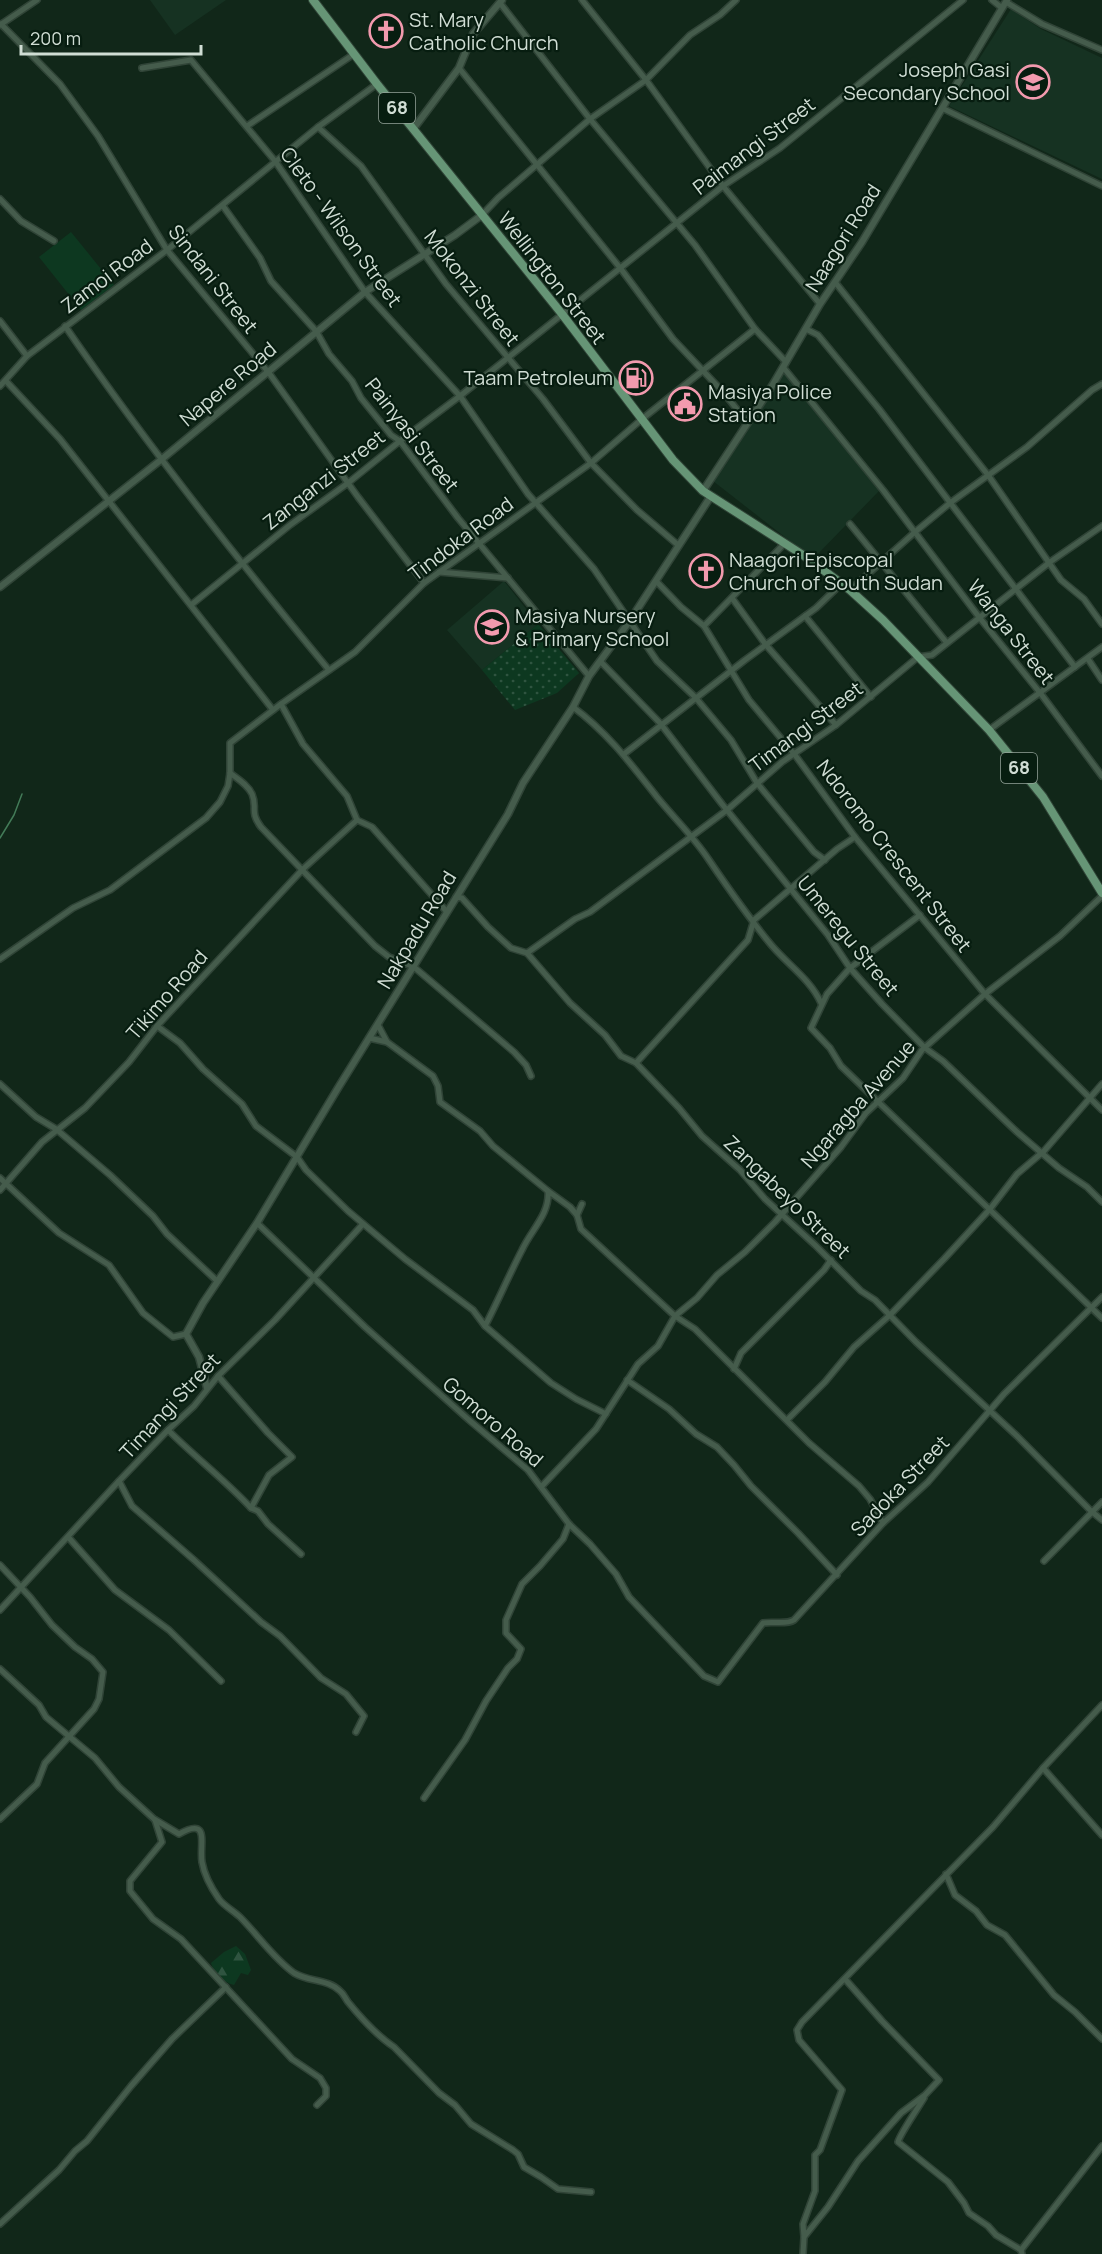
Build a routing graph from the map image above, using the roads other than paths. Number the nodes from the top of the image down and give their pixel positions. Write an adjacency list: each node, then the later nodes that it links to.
1 (37, 0): 10 (street)
2 (313, 0): 12 (main road, Wellington Street / 68)
3 (582, 0): 15 (street)
4 (736, 0): 15 (street)
5 (963, 0): 24 (street, Paimangi Street)
6 (992, 0): 9 (street)
7 (501, 1): 14 (street); 18 (street, Wanga Street)
8 (1007, 1): 9 (street, Naagori Road); 11 (street)
9 (1002, 8): 17 (street, Naagori Road)
10 (0, 25): 31 (street, Sindani Street)
11 (1102, 50)
12 (354, 54): 16 (main road, Wellington Street / 68); 19 (street)
13 (142, 68): 19 (street, Cleto - Wilson Street)
14 (459, 68): 21 (street); 23 (street)
15 (646, 80): 18 (street); 24 (street)
16 (377, 84): 20 (street, Zamoi Road); 21 (main road, Wellington Street / 68)
17 (942, 108): 25 (street); 34 (street, Naagori Road)
18 (590, 119): 23 (street); 29 (street, Wanga Street)
19 (247, 126): 22 (street, Cleto - Wilson Street)
20 (318, 127): 22 (street, Zamoi Road); 32 (street, Mokonzi Street)
21 (414, 128): 28 (main road, Wellington Street / 68)
22 (275, 161): 27 (street, Zamoi Road); 35 (street, Cleto - Wilson Street)
23 (538, 165): 28 (street); 33 (street)
24 (723, 186): 29 (street, Paimangi Street); 36 (street)
25 (1102, 186)
26 (0, 199): 30 (street)
27 (223, 206): 31 (street, Zamoi Road); 42 (street, Painyasi Street)
28 (482, 215): 32 (street, Napere Road); 37 (main road, Wellington Street / 68)
29 (678, 224): 33 (street, Paimangi Street); 40 (street, Wanga Street)
30 (54, 241)
31 (167, 250): 39 (street, Zamoi Road); 47 (street, Sindani Street)
32 (426, 254): 35 (street, Napere Road); 44 (street, Mokonzi Street)
33 (621, 269): 37 (street, Paimangi Street); 46 (street)
34 (836, 282): 36 (street, Naagori Road); 57 (street)
35 (365, 292): 42 (street, Napere Road); 51 (street, Cleto - Wilson Street)
36 (820, 304): 41 (street, Naagori Road)
37 (562, 314): 44 (street, Zanganzi Street); 52 (main road, Wellington Street / 68)
38 (0, 321): 43 (street)
39 (65, 326): 43 (street, Zamoi Road); 55 (street)
40 (755, 329): 45 (street, Wanga Street); 46 (street, Tindoka Road)
41 (806, 329): 45 (street, Naagori Road); 63 (street)
42 (316, 331): 47 (street, Napere Road); 54 (street, Painyasi Street)
43 (27, 356): 48 (street, Zamoi Road)
44 (507, 357): 51 (street, Zanganzi Street); 56 (street, Mokonzi Street)
45 (784, 365): 53 (street, Naagori Road); 66 (street, Wanga Street)
46 (703, 370): 52 (street, Tindoka Road); 53 (street)
47 (269, 373): 55 (street, Napere Road); 58 (street, Sindani Street)
48 (6, 381): 50 (street, Zamoi Road); 62 (street)
49 (1102, 384): 57 (street)
50 (0, 386)
51 (460, 396): 54 (street, Zanganzi Street); 61 (street, Cleto - Wilson Street)
52 (642, 419): 56 (street, Tindoka Road); 59 (main road, Wellington Street / 68)
53 (748, 423): 59 (street, Naagori Road)
54 (400, 441): 58 (street, Zanganzi Street); 67 (street, Painyasi Street)
55 (162, 459): 62 (street, Napere Road); 72 (street)
56 (591, 463): 61 (street, Tindoka Road); 69 (street, Mokonzi Street)
57 (988, 475): 63 (street); 71 (street)
58 (348, 483): 72 (street, Zanganzi Street); 76 (street, Sindani Street)
59 (703, 491): 60 (main road, Wellington Street / 68)
60 (711, 496): 68 (main road, Wellington Street / 68); 69 (street, Nakpadu Road)
61 (536, 501): 67 (street, Tindoka Road); 85 (street, Cleto - Wilson Street)
62 (108, 502): 78 (street, Napere Road); 82 (street)
63 (950, 503): 66 (street); 80 (street)
64 (850, 524): 70 (street)
65 (1102, 526): 71 (street, Timangi Street)
66 (915, 532): 70 (street); 84 (street, Wanga Street)
67 (480, 543): 73 (street, Tindoka Road); 74 (street, Painyasi Street)
68 (784, 544): 77 (main road, Wellington Street / 68); 81 (street)
69 (678, 545): 75 (street, Nakpadu Road)
70 (880, 562): 79 (street); 88 (street)
71 (1050, 562): 80 (street, Timangi Street); 86 (street)
72 (242, 565): 82 (street, Zanganzi Street); 95 (street)
73 (439, 572): 74 (street); 76 (street, Tindoka Road)
74 (508, 578): 97 (street, Painyasi Street)
75 (656, 580): 85 (street, Nakpadu Road); 87 (street, Ndoromo Crescent Street)
76 (424, 583): 95 (street, Tindoka Road)
77 (842, 583): 79 (main road, Wellington Street / 68); 83 (street)
78 (0, 587)
79 (850, 590): 91 (main road, Wellington Street / 68)
80 (1016, 590): 84 (street, Timangi Street); 94 (street)
81 (732, 598): 87 (street); 89 (street)
82 (191, 605): 104 (street)
83 (805, 616): 89 (street); 101 (street)
84 (979, 617): 88 (street, Timangi Street); 99 (street, Wanga Street)
85 (629, 622): 93 (street, Nakpadu Road); 100 (street, Cleto - Wilson Street)
86 (1102, 624)
87 (704, 626): 96 (street, Ndoromo Crescent Street)
88 (947, 643): 91 (street, Timangi Street)
89 (766, 645): 96 (street); 105 (street)
90 (1102, 647): 92 (street)
91 (918, 657): 101 (street, Timangi Street); 107 (main road, Wellington Street / 68)
92 (1088, 659): 94 (street); 98 (street)
93 (600, 661): 97 (street, Nakpadu Road); 106 (street, Umeregu Street)
94 (1075, 667): 99 (street)
95 (329, 670): 102 (street, Tindoka Road)
96 (731, 671): 100 (street); 109 (street, Ndoromo Crescent Street)
97 (589, 676): 103 (street, Nakpadu Road)
98 (1102, 680)
99 (1041, 694): 107 (street); 111 (street, Wanga Street)
100 (695, 697): 106 (street); 112 (street, Cleto - Wilson Street)
101 (871, 697): 105 (street, Timangi Street)
102 (281, 704): 104 (street, Tindoka Road); 114 (street)
103 (573, 707): 108 (street); 121 (street, Nakpadu Road)
104 (273, 710): 110 (street, Tindoka Road)
105 (836, 725): 109 (street, Timangi Street)
106 (661, 726): 108 (street); 113 (street, Umeregu Street)
107 (989, 730): 120 (main road, Wellington Street / 68)
108 (624, 754): 115 (street)
109 (795, 755): 112 (street, Timangi Street); 116 (street, Ndoromo Crescent Street)
110 (230, 773): 118 (street); 126 (street)
111 (1102, 776)
112 (757, 783): 113 (street, Timangi Street); 117 (street, Cleto - Wilson Street)
113 (727, 810): 115 (street, Timangi Street); 119 (street, Umeregu Street)
114 (357, 820): 118 (street, Tikimo Road); 122 (street)
115 (691, 836): 124 (street); 125 (street, Timangi Street)
116 (855, 837): 117 (street); 123 (street, Ndoromo Crescent Street)
117 (825, 860): 119 (street)
118 (303, 869): 127 (street); 132 (street, Tikimo Road)
119 (791, 889): 124 (street); 128 (street, Umeregu Street)
120 (1102, 894): 129 (street, Ngaragba Avenue)
121 (456, 897): 122 (street, Nakpadu Road); 125 (street, Zangabeyo Street)
122 (447, 912): 127 (street, Nakpadu Road)
123 (920, 915): 128 (street); 129 (street, Ndoromo Crescent Street)
124 (754, 920): 130 (street); 136 (street)
125 (527, 953): 136 (street, Zangabeyo Street)
126 (0, 959)
127 (414, 968): 131 (street, Nakpadu Road); 137 (street)
128 (850, 968): 130 (street); 135 (street, Umeregu Street)
129 (985, 994): 135 (street, Ngaragba Avenue); 140 (street, Ndoromo Crescent Street)
130 (821, 1003): 141 (street)
131 (378, 1025): 133 (street, Nakpadu Road); 134 (street)
132 (157, 1026): 143 (street, Tikimo Road); 145 (street)
133 (369, 1038): 134 (street); 145 (street, Nakpadu Road)
134 (387, 1042): 149 (street)
135 (925, 1048): 141 (street, Ngaragba Avenue); 144 (street, Umeregu Street)
136 (636, 1063): 154 (street, Zangabeyo Street)
137 (531, 1076)
138 (0, 1084): 143 (street)
139 (1102, 1084): 140 (street)
140 (1090, 1099): 142 (street, Ndoromo Crescent Street); 144 (street)
141 (878, 1102): 152 (street); 154 (street, Ngaragba Avenue)
142 (1102, 1110)
143 (56, 1129): 147 (street, Tikimo Road); 159 (street)
144 (1042, 1152): 150 (street, Umeregu Street); 152 (street)
145 (297, 1157): 155 (street, Nakpadu Road); 156 (street)
146 (0, 1178): 147 (street)
147 (6, 1183): 148 (street, Tikimo Road); 166 (street)
148 (0, 1190)
149 (548, 1191): 151 (street); 165 (street)
150 (1102, 1202)
151 (570, 1207): 153 (street); 153 (street)
152 (990, 1209): 161 (street); 162 (street)
153 (577, 1215): 163 (street)
154 (781, 1215): 157 (street, Zangabeyo Street); 163 (street, Ngaragba Avenue)
155 (257, 1223): 158 (street, Gomoro Road); 159 (street, Nakpadu Road)
156 (363, 1224): 158 (street, Timangi Street); 165 (street)
157 (831, 1260): 162 (street, Zangabeyo Street); 167 (street)
158 (314, 1276): 168 (street, Timangi Street); 176 (street, Gomoro Road)
159 (217, 1281): 166 (street, Nakpadu Road)
160 (1102, 1297): 161 (street, Sadoka Street)
161 (1091, 1307): 164 (street); 171 (street, Sadoka Street)
162 (890, 1315): 171 (street, Zangabeyo Street); 173 (street)
163 (675, 1316): 167 (street); 169 (street, Ngaragba Avenue)
164 (1102, 1318)
165 (485, 1326): 172 (street)
166 (186, 1334): 170 (street)
167 (734, 1369): 173 (street)
168 (218, 1376): 170 (street, Timangi Street); 178 (street)
169 (627, 1380): 172 (street, Ngaragba Avenue); 187 (street)
170 (207, 1388): 174 (street, Timangi Street)
171 (990, 1411): 179 (street, Zangabeyo Street); 181 (street, Sadoka Street)
172 (606, 1414): 176 (street, Ngaragba Avenue)
173 (787, 1420): 181 (street)
174 (168, 1430): 175 (street, Timangi Street); 178 (street)
175 (119, 1481): 183 (street, Timangi Street); 194 (street)
176 (542, 1486): 182 (street, Gomoro Road)
177 (1102, 1502): 179 (street)
178 (251, 1509): 184 (street)
179 (1091, 1511): 180 (street, Zangabeyo Street); 185 (street)
180 (1102, 1520)
181 (883, 1523): 187 (street, Sadoka Street)
182 (569, 1524): 192 (street, Gomoro Road); 197 (street)
183 (69, 1538): 188 (street, Timangi Street); 191 (street)
184 (301, 1554)
185 (1044, 1561)
186 (0, 1565): 188 (street)
187 (837, 1575): 192 (street, Sadoka Street)
188 (20, 1588): 189 (street, Timangi Street); 195 (street)
189 (0, 1610)
190 (0, 1668): 195 (street)
191 (221, 1681)
192 (718, 1682)
193 (1102, 1705): 196 (street)
194 (356, 1732)
195 (67, 1737): 198 (street); 199 (street)
196 (1043, 1768): 200 (street); 201 (street)
197 (424, 1798)
198 (0, 1819)
199 (154, 1819): 203 (street); 208 (street)
200 (1102, 1835)
201 (946, 1874): 202 (street); 204 (street)
202 (845, 1979): 205 (street); 210 (street)
203 (226, 1987): 206 (street); 209 (street)
204 (1102, 2039)
205 (925, 2095): 210 (street); 211 (street)
206 (317, 2105)
207 (1102, 2146): 211 (street)
208 (591, 2192)
209 (0, 2224)
210 (804, 2237): 212 (street)
211 (1022, 2252)
212 (803, 2254)

